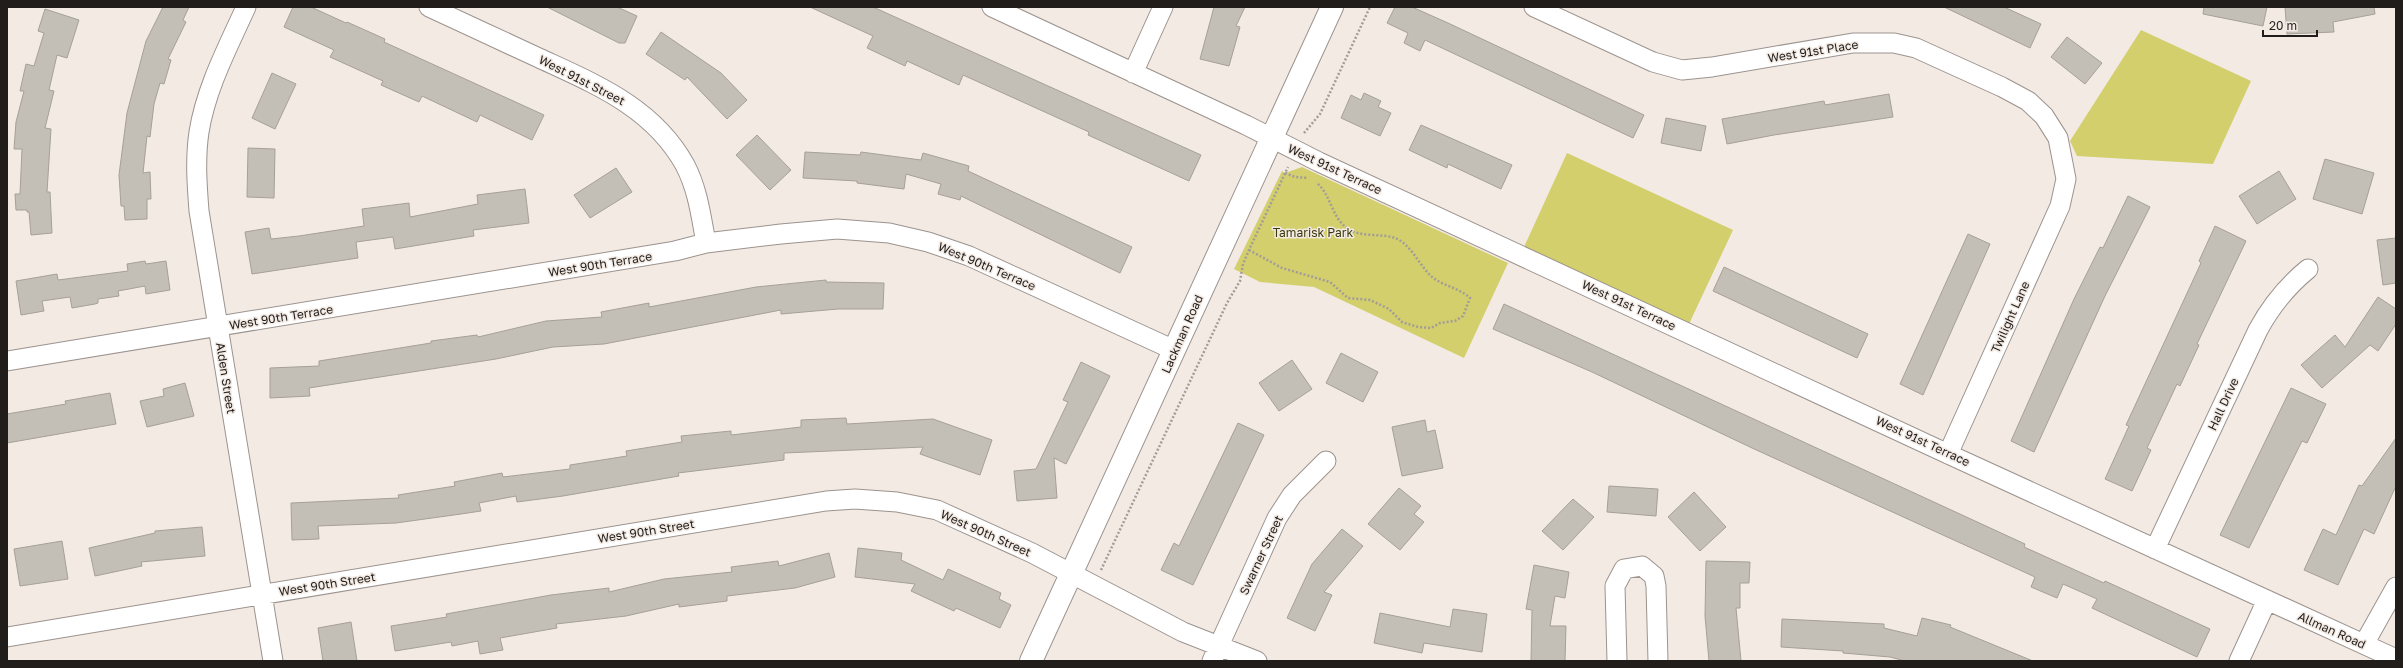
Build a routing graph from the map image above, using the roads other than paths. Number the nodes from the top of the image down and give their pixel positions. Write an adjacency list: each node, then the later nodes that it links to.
1 (246, 7): 12 (street, Alden Street)
2 (429, 7): 10 (street, West 91st Street)
3 (992, 7): 7 (street, West 91st Terrace)
4 (1163, 7): 7 (street)
5 (1332, 7): 8 (main road, Lackman Road)
6 (1534, 7): 9 (street, West 91st Place)
7 (1133, 73): 8 (street, West 91st Terrace)
8 (1272, 138): 13 (main road, Lackman Road); 15 (street, West 91st Terrace)
9 (2066, 179): 15 (street, Twilight Lane)
10 (706, 243): 12 (street, West 90th Terrace); 13 (street, West 90th Terrace)
11 (2308, 269): 17 (street, Hall Drive)
12 (218, 327): 14 (street, West 90th Terrace); 20 (street, Alden Street)
13 (1174, 350): 18 (main road, Lackman Road)
14 (7, 361)
15 (1948, 454): 17 (street, West 91st Terrace)
16 (1326, 461): 24 (street, Swarner Street)
17 (2155, 549): 21 (street, West 91st Terrace)
18 (1072, 574): 20 (street, West 90th Street); 24 (street, West 90th Street); 27 (main road, Lackman Road)
19 (2396, 587): 23 (street)
20 (262, 595): 22 (street, West 90th Street); 26 (street, Alden Street)
21 (2267, 600): 23 (street, Allman Road); 31 (street)
22 (7, 637)
23 (2364, 644): 25 (street, Allman Road)
24 (1215, 654): 28 (street, West 90th Street)
25 (2396, 659)
26 (273, 661)
27 (1031, 661)
28 (1257, 661)
29 (1617, 661): 30 (street)
30 (1658, 661)
31 (2240, 661)

